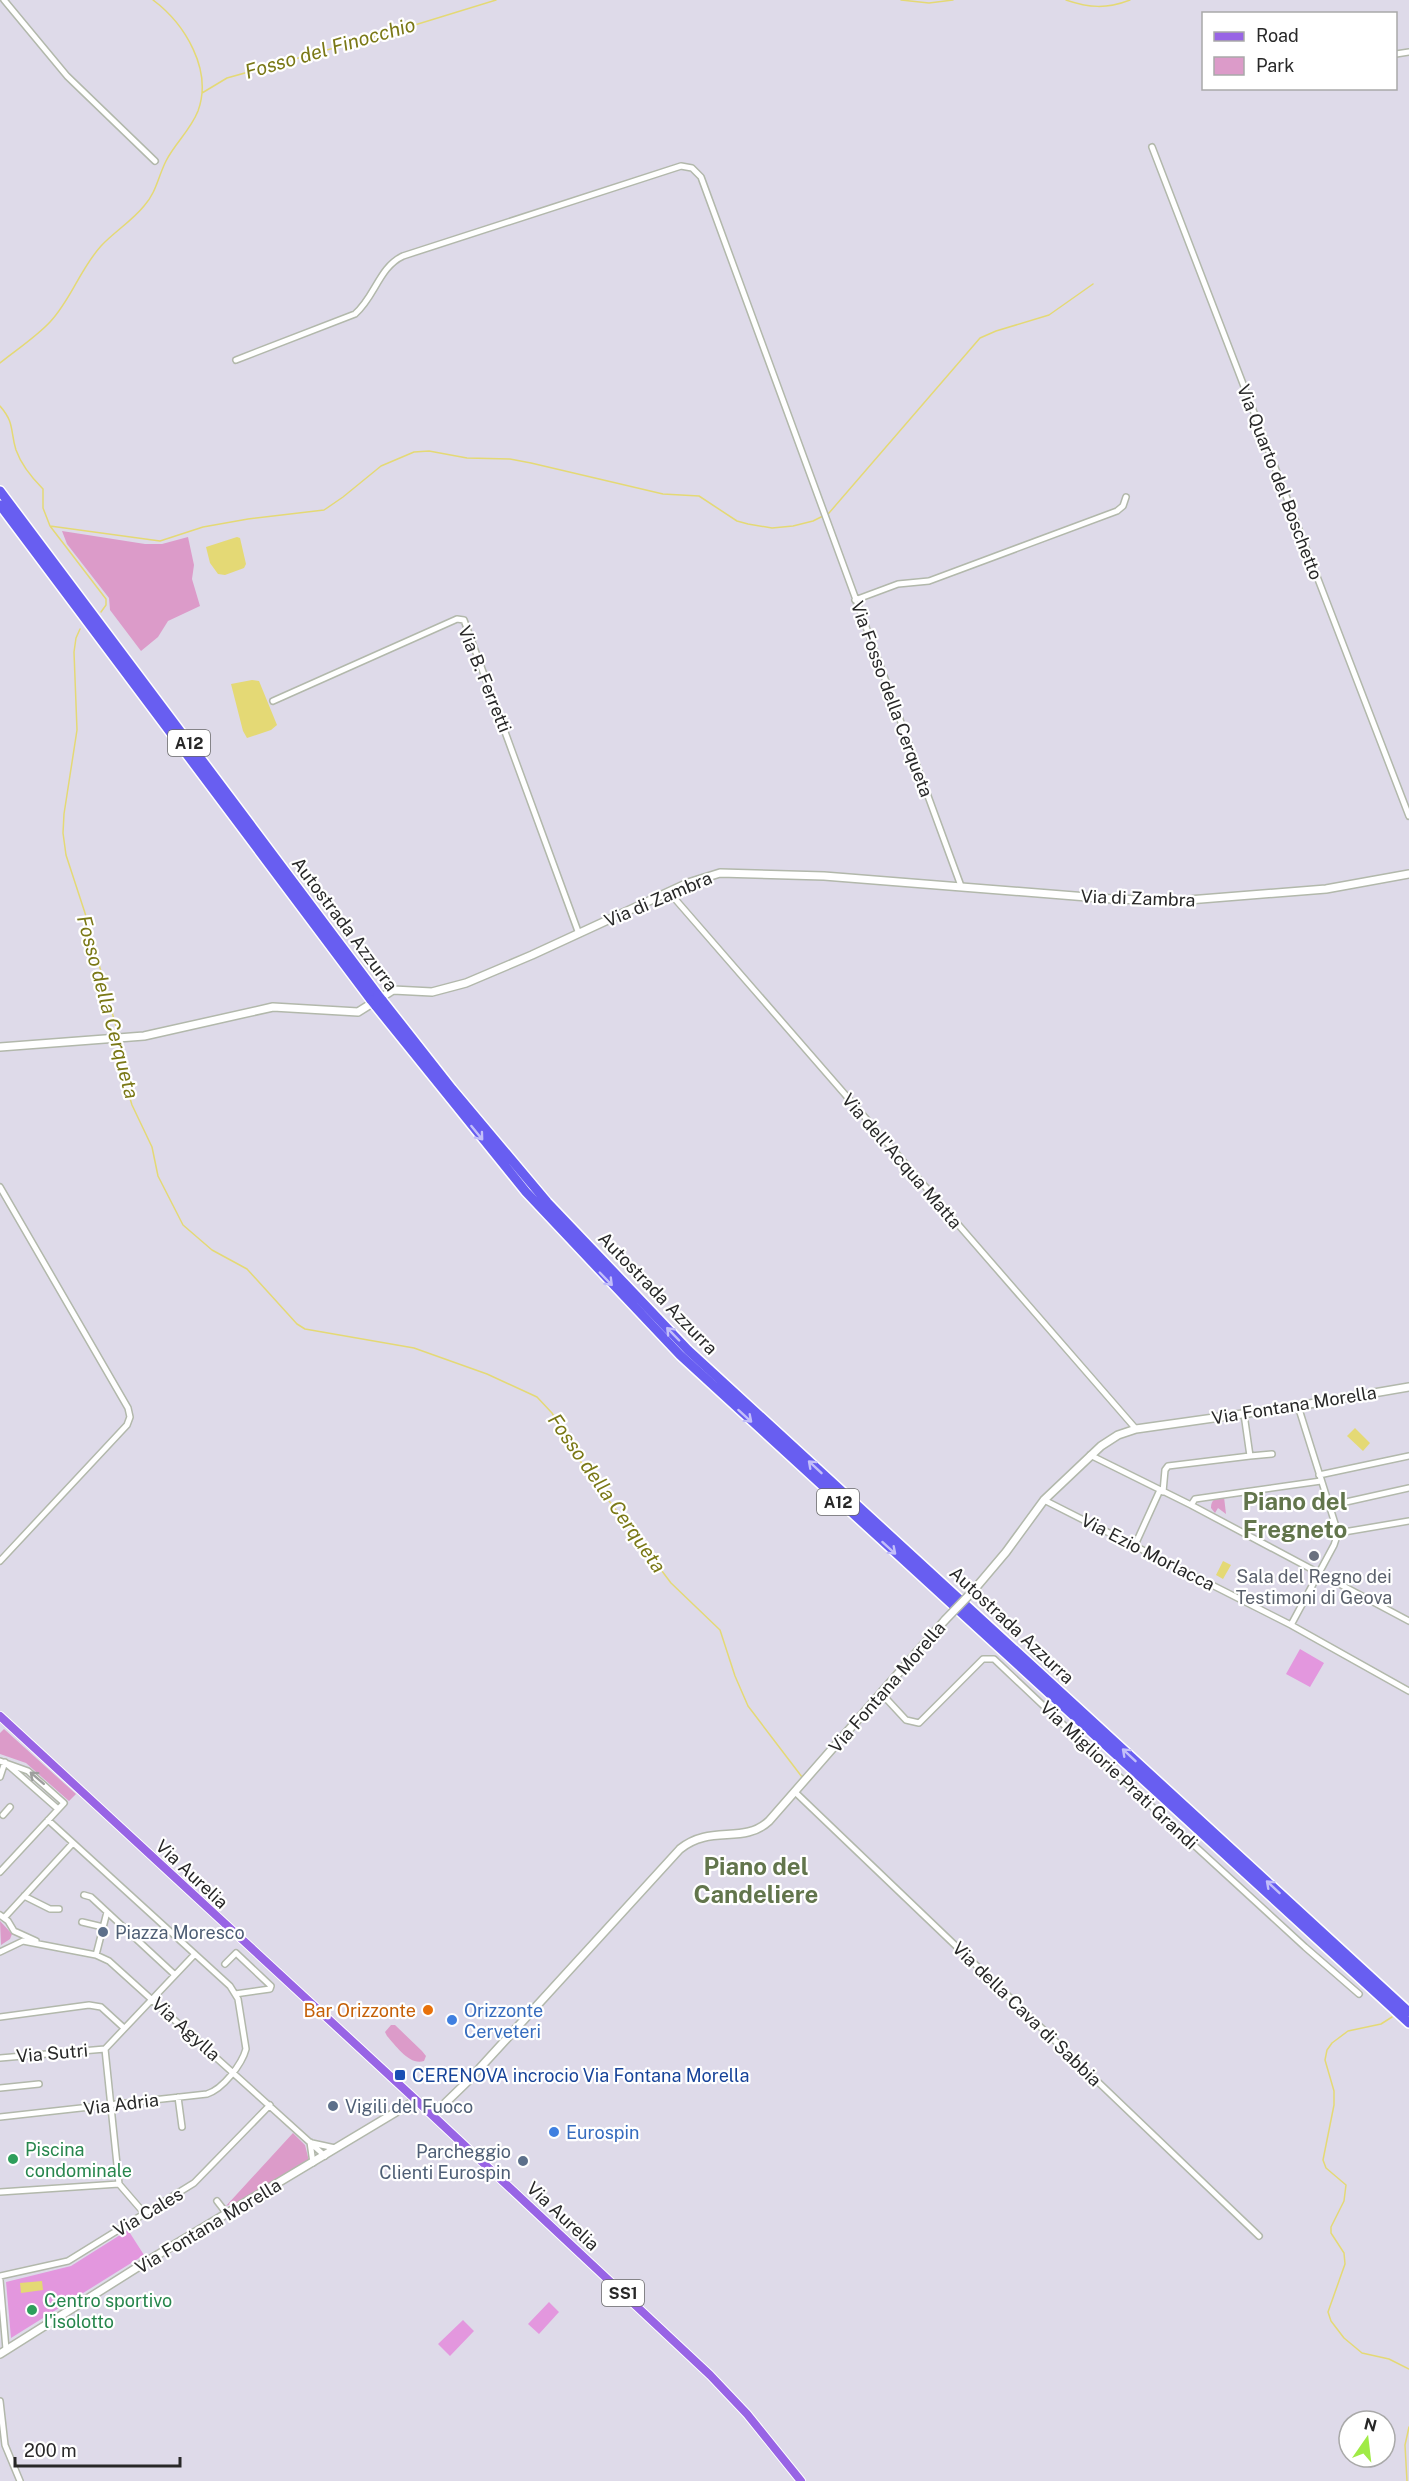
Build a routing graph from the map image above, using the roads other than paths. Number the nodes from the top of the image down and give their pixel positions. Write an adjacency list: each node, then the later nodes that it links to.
1 (4, 0): 3 (street)
2 (1152, 147): 10 (street, Via Quarto del Boschetto)
3 (155, 161)
4 (236, 360): 8 (street, Via Fosso della Cerqueta)
5 (0, 490): 15 (highway, Autostrada Azzurra / A12)
6 (1126, 497): 8 (street)
7 (0, 505): 15 (highway, Autostrada Azzurra / A12)
8 (855, 600): 12 (street, Via Fosso della Cerqueta)
9 (273, 701): 14 (street, Via B. Ferretti)
10 (1409, 816)
11 (1409, 873): 12 (street, Via di Zambra)
12 (961, 886): 13 (street, Via di Zambra)
13 (669, 892): 14 (street, Via di Zambra); 21 (street, Via dell'Acqua Matta)
14 (579, 933): 16 (street, Via di Zambra)
15 (376, 1000): 66 (highway, Autostrada Azzurra / A12)
16 (0, 1047)
17 (0, 1187): 35 (street)
18 (1409, 1387): 19 (street, Via Fontana Morella)
19 (1298, 1406): 20 (street, Via Fontana Morella); 26 (street)
20 (1244, 1414): 21 (street, Via Fontana Morella); 24 (street)
21 (1136, 1429): 23 (street, Via Fontana Morella)
22 (1272, 1454): 24 (street)
23 (1090, 1455): 28 (street); 29 (street, Via Fontana Morella)
24 (1250, 1456): 28 (street)
25 (1409, 1456): 26 (street)
26 (1320, 1478): 30 (street); 31 (street)
27 (1409, 1488): 31 (street)
28 (1162, 1491): 30 (street); 34 (street)
29 (1044, 1500): 34 (street, Via Ezio Morlacca); 40 (street, Via Fontana Morella, bridge)
30 (1191, 1505): 36 (street)
31 (1328, 1506): 33 (street)
32 (1409, 1521): 33 (street)
33 (1338, 1533): 36 (street)
34 (1135, 1545): 38 (street, Via Ezio Morlacca)
35 (0, 1561)
36 (1320, 1572): 37 (street); 38 (street)
37 (1409, 1621)
38 (1291, 1625): 39 (street, Via Ezio Morlacca)
39 (1409, 1691)
40 (881, 1693): 44 (street, Via Fontana Morella); 70 (street, Via Migliorie Prati Grandi)
41 (0, 1716): 83 (main road, Via Aurelia / SS1)
42 (2, 1762): 43 (street); 46 (street); 46 (street, one-way to 42)
43 (0, 1777)
44 (795, 1792): 86 (street, Via Fontana Morella); 98 (street, Via della Cava di Sabbia)
45 (10, 1807): 47 (street)
46 (58, 1809): 48 (street)
47 (1, 1815)
48 (48, 1820): 49 (street); 51 (street)
49 (73, 1843): 54 (street); 64 (street)
50 (0, 1860): 51 (street)
51 (6, 1866): 52 (street)
52 (0, 1872)
53 (84, 1895): 56 (street)
54 (24, 1896): 55 (street); 57 (street)
55 (59, 1909)
56 (107, 1912): 59 (street); 68 (street)
57 (2, 1917): 60 (street)
58 (82, 1922): 59 (street)
59 (103, 1927): 65 (street)
60 (14, 1930): 61 (street); 62 (street)
61 (46, 1944): 62 (street); 65 (street, Via Agylla)
62 (10, 1946): 63 (street)
63 (0, 1952)
64 (195, 1954): 68 (street); 69 (street)
65 (96, 1955): 71 (street, Via Agylla)
66 (1343, 1958): 72 (highway); 72 (highway)
67 (225, 1964): 69 (street)
68 (175, 1975): 71 (street)
69 (235, 1994): 79 (street)
70 (1359, 1994)
71 (152, 1998): 75 (street); 79 (street, Via Agylla)
72 (1401, 2009): 74 (highway); 76 (highway)
73 (0, 2017): 75 (street)
74 (1409, 2023)
75 (124, 2028): 77 (street)
76 (1409, 2028)
77 (105, 2049): 78 (street, Via Sutri); 84 (street)
78 (0, 2058)
79 (233, 2071): 82 (street, Via Adria); 85 (street, Via Agylla)
80 (39, 2084): 81 (street)
81 (0, 2088)
82 (178, 2097): 84 (street, Via Adria); 88 (street)
83 (416, 2100): 86 (main road, Via Aurelia / SS1); 90 (street, Via Fontana Morella)
84 (111, 2105): 87 (street, Via Adria); 93 (street)
85 (270, 2105): 89 (street, Via Agylla); 96 (street, Via Cales)
86 (433, 2115): 103 (main road, Via Aurelia / SS1)
87 (0, 2117)
88 (182, 2127)
89 (310, 2142): 90 (street); 91 (street, Via Agylla); 92 (street)
90 (338, 2148): 91 (street, Via Fontana Morella)
91 (325, 2156): 92 (street, Via Fontana Morella)
92 (313, 2163): 97 (street, Via Fontana Morella)
93 (119, 2184): 94 (street); 96 (street)
94 (0, 2192)
95 (217, 2201): 97 (street)
96 (144, 2213): 99 (street, Via Cales)
97 (227, 2214): 100 (street, Via Fontana Morella)
98 (1259, 2236)
99 (0, 2278): 100 (street)
100 (3, 2352)
101 (0, 2401): 102 (street)
102 (20, 2481)
103 (801, 2481)

